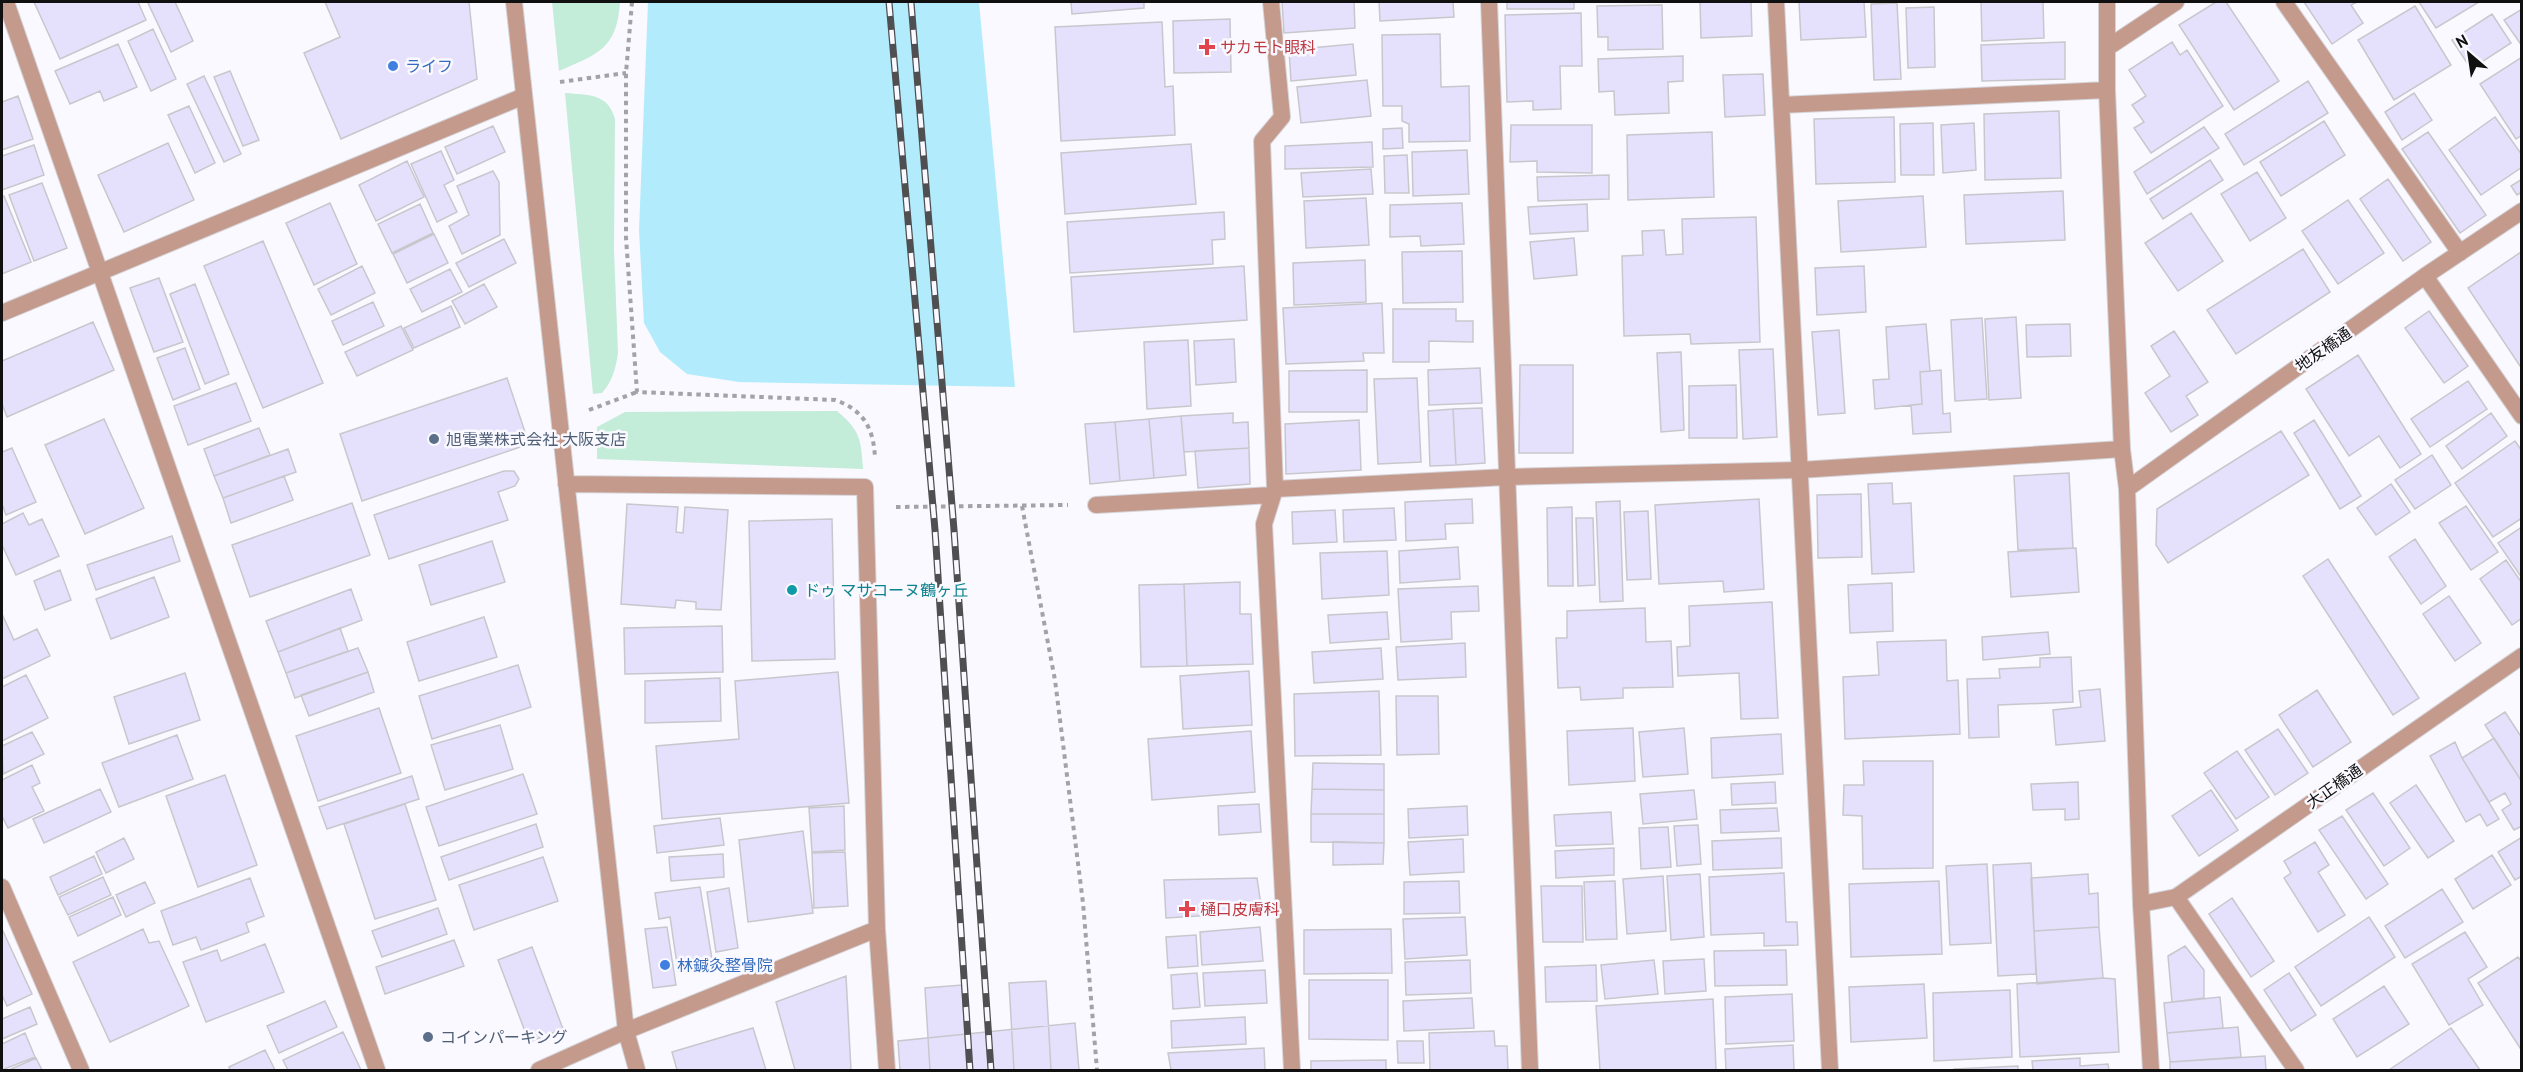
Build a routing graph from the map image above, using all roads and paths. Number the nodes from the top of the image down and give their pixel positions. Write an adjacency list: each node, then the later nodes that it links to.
1 (6, 2): 18 (street)
2 (514, 2): 14 (street)
3 (632, 2): 11 (path)
4 (1271, 2): 30 (street)
5 (1489, 2): 26 (street)
6 (1776, 2): 15 (street)
7 (2107, 2): 10 (street)
8 (2176, 2): 10 (street)
9 (2284, 2): 17 (street)
10 (2107, 48): 13 (street)
11 (626, 74): 12 (path); 21 (path)
12 (560, 82)
13 (2108, 90): 15 (street); 24 (street)
14 (524, 96): 18 (street); 27 (street)
15 (1781, 105): 25 (street)
16 (2522, 211): 17 (street, 地友橋通)
17 (2460, 253): 19 (street, 地友橋通)
18 (100, 271): 20 (street); 41 (street)
19 (2425, 276): 23 (street); 29 (street, 地友橋通)
20 (2, 314)
21 (637, 392): 22 (path); 28 (path)
22 (589, 410)
23 (2522, 416)
24 (2122, 449): 25 (street); 29 (street)
25 (1800, 470): 26 (street); 48 (street)
26 (1507, 477): 30 (street); 47 (street)
27 (566, 484): 28 (street); 39 (street)
28 (865, 487): 33 (street)
29 (2127, 489): 37 (street)
30 (1274, 492): 31 (street); 46 (street)
31 (1096, 505): 32 (path)
32 (1022, 506): 33 (path); 45 (path)
33 (866, 507): 38 (street)
34 (2522, 656): 36 (street, 大正橋通)
35 (2, 887): 40 (street)
36 (2176, 897): 37 (street, 大正橋通); 50 (street)
37 (2141, 904): 49 (street)
38 (877, 929): 39 (street); 44 (street)
39 (626, 1031): 42 (street); 43 (street)
40 (81, 1071)
41 (377, 1071)
42 (539, 1071)
43 (638, 1071)
44 (886, 1071)
45 (1097, 1071)
46 (1292, 1071)
47 (1530, 1071)
48 (1830, 1071)
49 (2151, 1071)
50 (2296, 1071)

